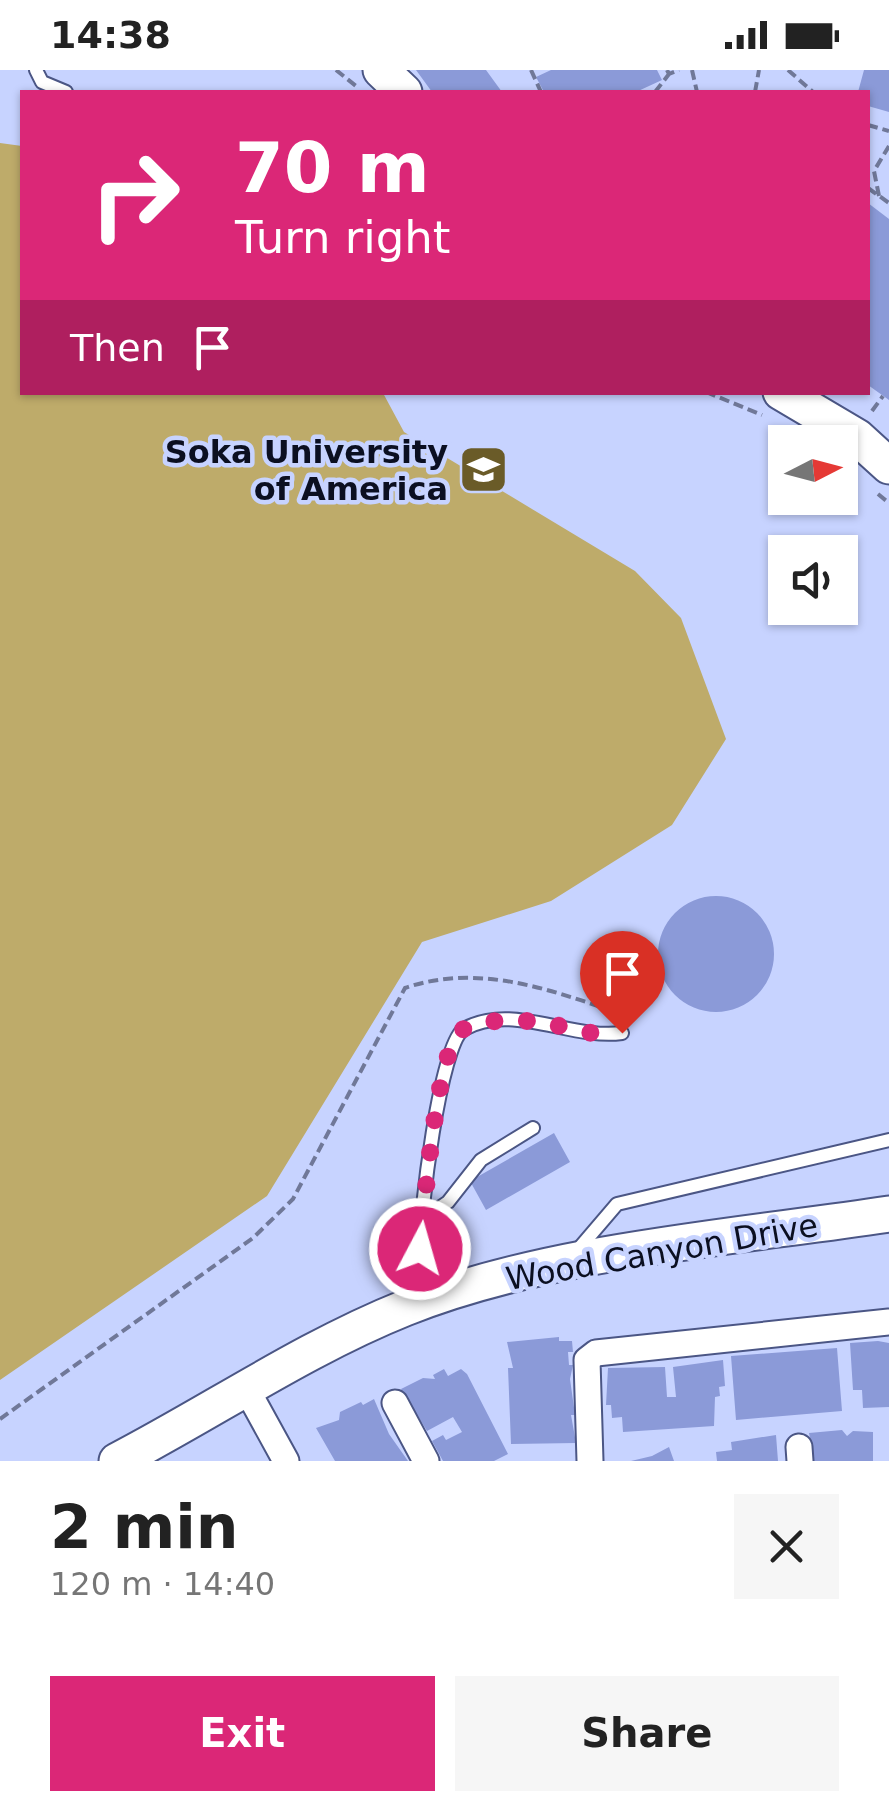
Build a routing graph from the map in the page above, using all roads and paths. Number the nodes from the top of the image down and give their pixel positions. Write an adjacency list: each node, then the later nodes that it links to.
1 (36, 70): 7 (lane)
2 (336, 70): 8 (path)
3 (381, 70): 9 (main road)
4 (679, 70): 6 (path)
5 (788, 70): 10 (path)
6 (668, 72)
7 (61, 90)
8 (361, 90)
9 (402, 90)
10 (811, 90)
11 (889, 146): 13 (path)
12 (870, 189): 13 (path)
13 (879, 196): 14 (path)
14 (889, 203)
15 (721, 395): 17 (path)
16 (883, 396): 18 (path)
17 (776, 406): 19 (main road)
18 (872, 411)
19 (889, 466)
20 (622, 1033): 24 (lane); 30 (path)
21 (533, 1128): 24 (lane)
22 (889, 1140): 25 (lane)
23 (889, 1214): 25 (main road, Wood Canyon Drive)
24 (423, 1219): 26 (lane)
25 (564, 1266): 26 (main road, Wood Canyon Drive)
26 (438, 1296): 28 (main road, Wood Canyon Drive)
27 (889, 1322): 34 (street)
28 (247, 1390): 31 (main road, Wood Canyon Drive); 32 (street)
29 (394, 1403): 33 (street)
30 (0, 1420)
31 (117, 1461)
32 (286, 1461)
33 (426, 1461)
34 (590, 1461)

